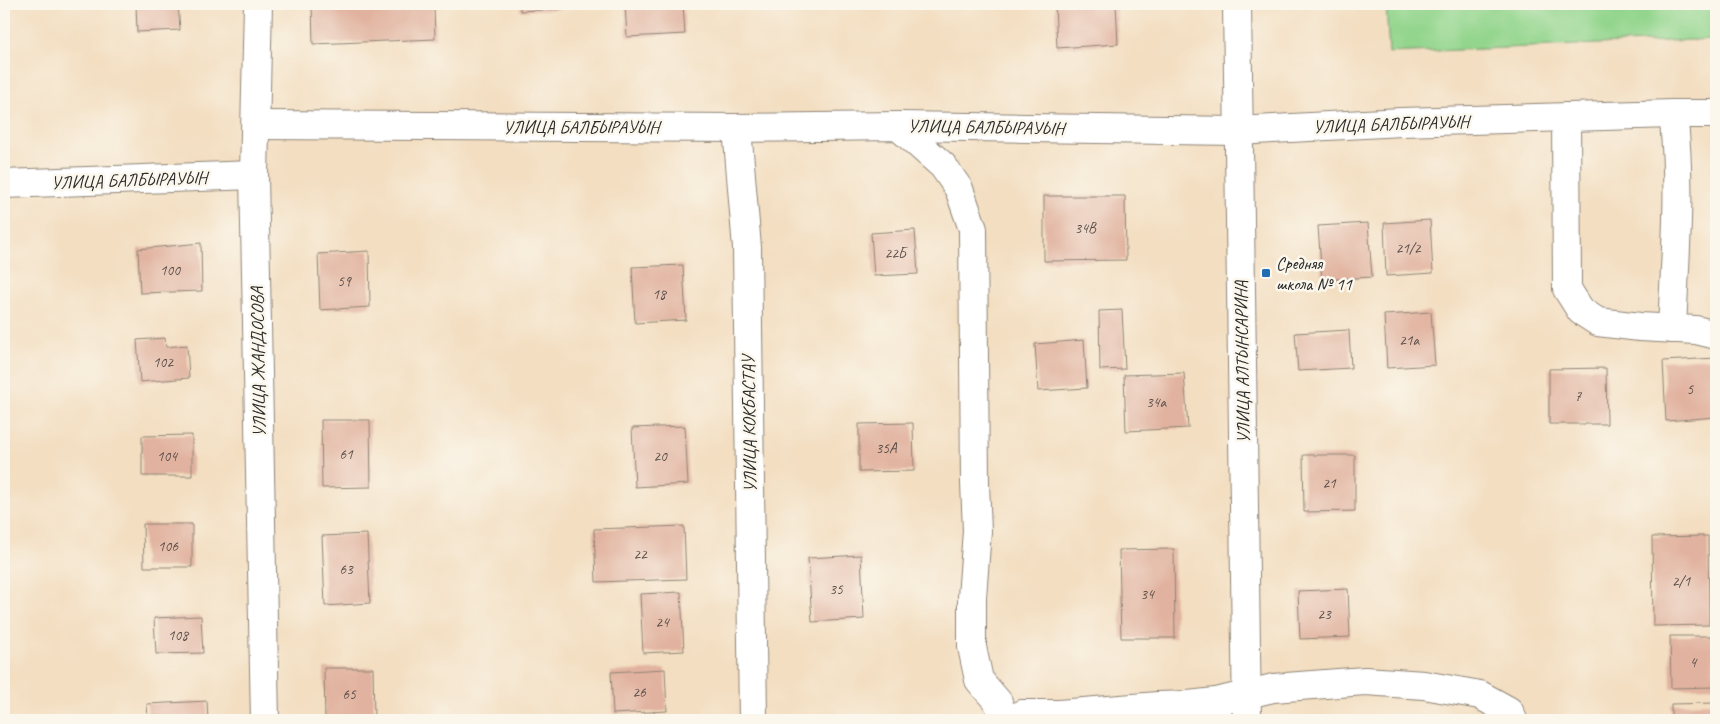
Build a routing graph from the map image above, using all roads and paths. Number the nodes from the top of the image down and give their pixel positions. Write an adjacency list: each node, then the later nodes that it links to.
1 (258, 4): 6 (street, УЛИЦА ЖАНДОСОВА)
2 (1237, 4): 9 (street, УЛИЦА АЛТЫНСАРИНА)
3 (1673, 114): 4 (street, УЛИЦА БАЛБЫРАУЫН); 5 (street, УЛИЦА БАЛБЫРАУЫН); 12 (street)
4 (1716, 114)
5 (1566, 117): 9 (street, УЛИЦА БАЛБЫРАУЫН); 12 (street)
6 (256, 125): 8 (street, УЛИЦА БАЛБЫРАУЫН); 10 (street, УЛИЦА ЖАНДОСОВА)
7 (898, 126): 8 (street, УЛИЦА БАЛБЫРАУЫН); 9 (street, УЛИЦА БАЛБЫРАУЫН); 17 (street)
8 (737, 128): 16 (street, УЛИЦА КОКБАСТАУ)
9 (1238, 131): 14 (street, УЛИЦА АЛТЫНСАРИНА)
10 (254, 175): 11 (street, УЛИЦА БАЛБЫРАУЫН); 15 (street, УЛИЦА ЖАНДОСОВА)
11 (4, 184)
12 (1672, 329): 13 (street)
13 (1716, 335)
14 (1247, 707): 18 (street); 19 (street)
15 (265, 720)
16 (753, 720)
17 (1004, 720)
18 (1015, 720)
19 (1513, 720)

